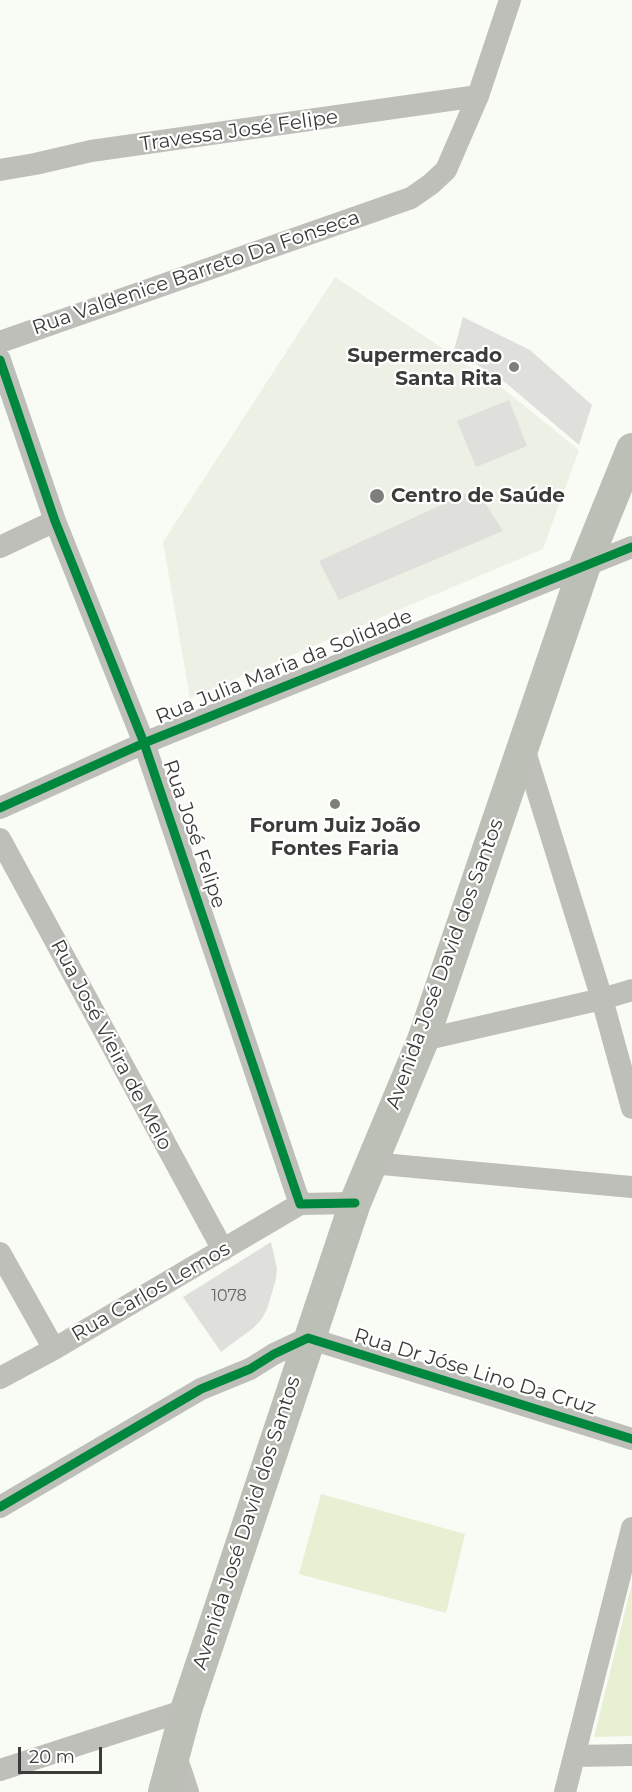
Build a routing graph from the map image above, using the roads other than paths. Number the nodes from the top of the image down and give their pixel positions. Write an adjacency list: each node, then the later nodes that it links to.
1 (510, 0): 2 (street, Rua Valdenice Barreto Da Fonseca)
2 (478, 96): 3 (street, Travessa José Felipe); 4 (street, Rua Valdenice Barreto Da Fonseca)
3 (0, 170)
4 (0, 342)
5 (0, 360): 7 (street, Rua José Felipe)
6 (632, 449): 10 (main road, Avenida José David dos Santos)
7 (55, 522): 8 (street); 11 (street, Rua José Felipe)
8 (0, 547)
9 (632, 548): 10 (street, Rua Julia Maria da Solidade)
10 (585, 565): 11 (street, Rua Julia Maria da Solidade); 12 (main road, Avenida José David dos Santos)
11 (144, 743): 13 (street, Rua Julia Maria da Solidade); 22 (street, Rua José Felipe)
12 (523, 745): 16 (street); 17 (main road, Avenida José David dos Santos)
13 (0, 808)
14 (0, 839): 23 (street, Rua José Vieira de Melo)
15 (632, 990): 16 (street)
16 (602, 999): 17 (street); 18 (street)
17 (423, 1040): 19 (main road, Avenida José David dos Santos)
18 (632, 1108)
19 (371, 1163): 20 (street); 21 (main road, Avenida José David dos Santos)
20 (632, 1187)
21 (355, 1203): 22 (street); 25 (main road, Avenida José David dos Santos)
22 (300, 1204): 23 (street, Rua Carlos Lemos)
23 (223, 1250): 26 (street, Rua Carlos Lemos)
24 (0, 1252): 26 (street)
25 (308, 1338): 28 (street, Rua Dr Jóse Lino Da Cruz); 29 (street); 31 (main road, Avenida José David dos Santos)
26 (54, 1349): 27 (street, Rua Carlos Lemos)
27 (0, 1378)
28 (632, 1439)
29 (0, 1508)
30 (632, 1528): 34 (street)
31 (186, 1710): 32 (main road, Avenida José David dos Santos); 35 (street)
32 (175, 1753): 36 (main road, Avenida José David dos Santos); 37 (street)
33 (632, 1755): 34 (street)
34 (574, 1756): 38 (street)
35 (0, 1770)
36 (164, 1792)
37 (188, 1792)
38 (566, 1792)

